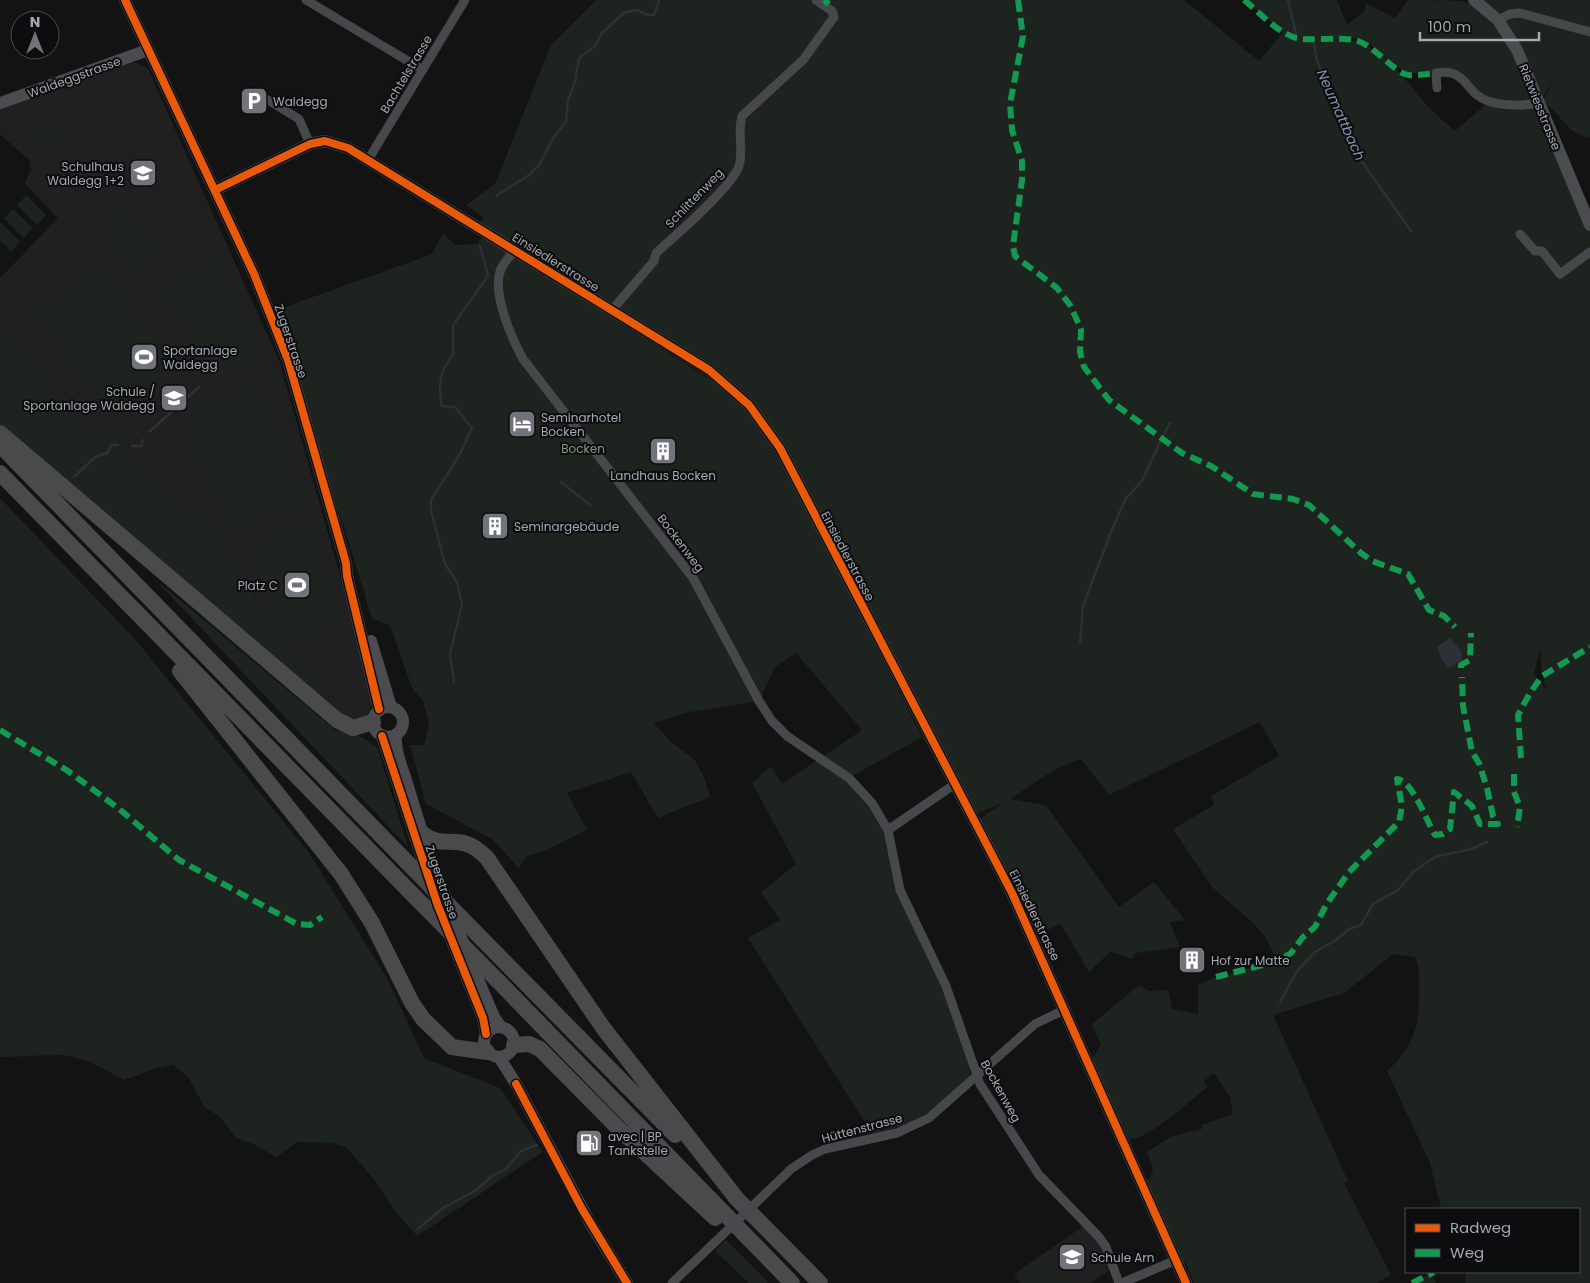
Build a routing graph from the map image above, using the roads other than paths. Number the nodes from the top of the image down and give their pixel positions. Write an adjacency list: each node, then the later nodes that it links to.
1 (125, 0): 8 (main road, Zugerstrasse)
2 (306, 0): 9 (street)
3 (465, 0): 9 (street, Bachtelstrasse)
4 (1474, 0): 6 (main road, Rietwiesstrasse)
5 (820, 2): 21 (street, Schlittenweg)
6 (1498, 20): 7 (street); 13 (main road, Rietwiesstrasse)
7 (1590, 32)
8 (148, 50): 12 (main road, Waldeggstrasse); 16 (main road, Zugerstrasse)
9 (424, 70): 15 (street, Bachtelstrasse)
10 (1437, 88): 13 (street)
11 (257, 95): 14 (street)
12 (0, 103)
13 (1538, 103): 17 (main road, Rietwiesstrasse)
14 (310, 144): 15 (main road, Einsiedlerstrasse); 16 (main road, Einsiedlerstrasse)
15 (368, 160): 19 (main road, Einsiedlerstrasse)
16 (215, 190): 26 (main road, Zugerstrasse)
17 (1590, 225)
18 (1520, 234): 20 (street)
19 (515, 250): 21 (main road, Einsiedlerstrasse); 29 (street, Bockenweg)
20 (1590, 252)
21 (612, 310): 28 (main road, Einsiedlerstrasse)
22 (0, 434): 26 (highway)
23 (0, 445): 36 (highway, bridge)
24 (0, 473): 25 (highway)
25 (123, 599): 34 (highway); 41 (highway, bridge)
26 (381, 718): 27 (main road); 27 (main road, Zugerstrasse); 33 (main road, Zugerstrasse)
27 (396, 735): 30 (main road, Zugerstrasse)
28 (956, 784): 29 (street); 31 (main road, Einsiedlerstrasse)
29 (888, 830): 35 (street, Bockenweg)
30 (423, 834): 32 (main road, Zugerstrasse); 36 (highway)
31 (1066, 1009): 35 (street, Hüttenstrasse); 37 (main road, Einsiedlerstrasse)
32 (501, 1027): 33 (main road); 34 (main road, Zugerstrasse)
33 (486, 1034): 34 (main road, Zugerstrasse)
34 (502, 1052): 38 (main road, Zugerstrasse); 40 (highway)
35 (976, 1077): 39 (street, Hüttenstrasse, bridge); 43 (street, Bockenweg)
36 (737, 1199): 42 (highway)
37 (1176, 1260): 43 (street); 44 (main road, Einsiedlerstrasse)
38 (627, 1283)
39 (672, 1283)
40 (787, 1283)
41 (792, 1283)
42 (820, 1283)
43 (1120, 1283)
44 (1186, 1283)

